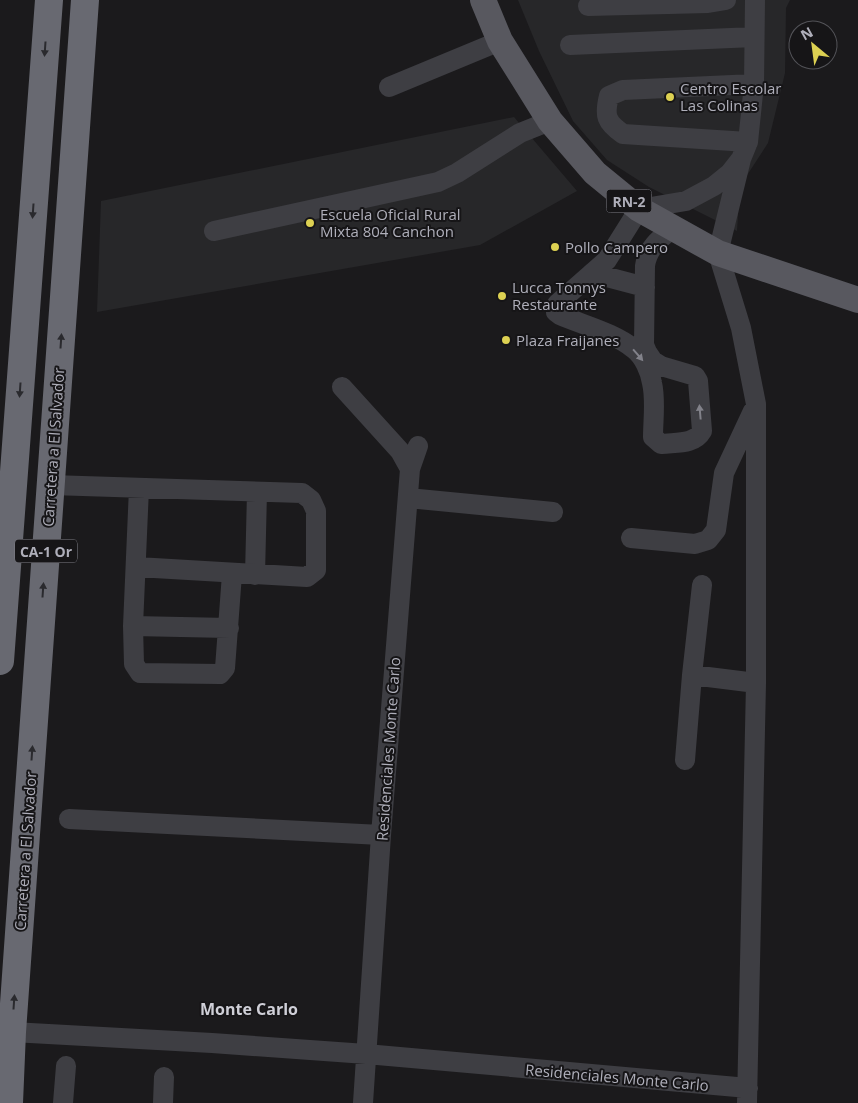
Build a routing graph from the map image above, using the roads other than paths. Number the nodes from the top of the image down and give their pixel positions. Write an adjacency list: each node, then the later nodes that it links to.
1 (49, 0): 35 (highway, CA-1 Or, one-way to 35)
2 (85, 0): 25 (highway, Carretera a El Salvador / CA-1 Or, one-way to 2)
3 (483, 0): 8 (main road, RN-2)
4 (726, 0): 6 (street)
5 (755, 0): 7 (street)
6 (588, 6)
7 (754, 37): 9 (street); 10 (street)
8 (500, 41): 11 (street); 12 (main road, RN-2)
9 (570, 45)
10 (754, 84): 13 (street); 13 (street)
11 (389, 87)
12 (550, 121): 14 (main road, RN-2); 16 (street)
13 (745, 150): 14 (street); 17 (street)
14 (638, 209): 15 (main road, RN-2); 18 (street)
15 (672, 228): 17 (main road, RN-2); 19 (street)
16 (214, 230)
17 (718, 253): 20 (main road, RN-2); 22 (street)
18 (592, 273): 19 (street); 19 (street, one-way to 19)
19 (645, 287)
20 (857, 300)
21 (342, 387): 24 (street)
22 (756, 404): 30 (street); 40 (street)
23 (418, 446): 24 (street, Residenciales Monte Carlo)
24 (410, 468): 28 (street, Residenciales Monte Carlo)
25 (51, 485): 26 (street); 44 (highway, Carretera a El Salvador / CA-1 Or, one-way to 25)
26 (139, 488): 27 (street); 31 (street)
27 (256, 492): 33 (street); 33 (street)
28 (408, 498): 29 (street); 43 (street, Residenciales Monte Carlo)
29 (553, 512)
30 (631, 538)
31 (137, 567): 32 (street); 36 (street)
32 (232, 574): 33 (street); 37 (street)
33 (255, 575)
34 (702, 585): 39 (street)
35 (2, 620): 38 (highway, CA-1 Or)
36 (133, 626): 37 (street); 37 (street)
37 (229, 628)
38 (0, 660)
39 (692, 675): 40 (street); 41 (street)
40 (756, 683): 48 (street)
41 (685, 760)
42 (69, 819): 43 (street)
43 (381, 835): 45 (street, Residenciales Monte Carlo)
44 (12, 1032): 45 (street, Residenciales Monte Carlo); 49 (highway, Carretera a El Salvador / CA-1 Or)
45 (366, 1054): 48 (street, Residenciales Monte Carlo); 52 (street, Residenciales Monte Carlo)
46 (66, 1066): 50 (street)
47 (164, 1077): 51 (street)
48 (748, 1096)
49 (8, 1103)
50 (62, 1103)
51 (163, 1103)
52 (363, 1103)

